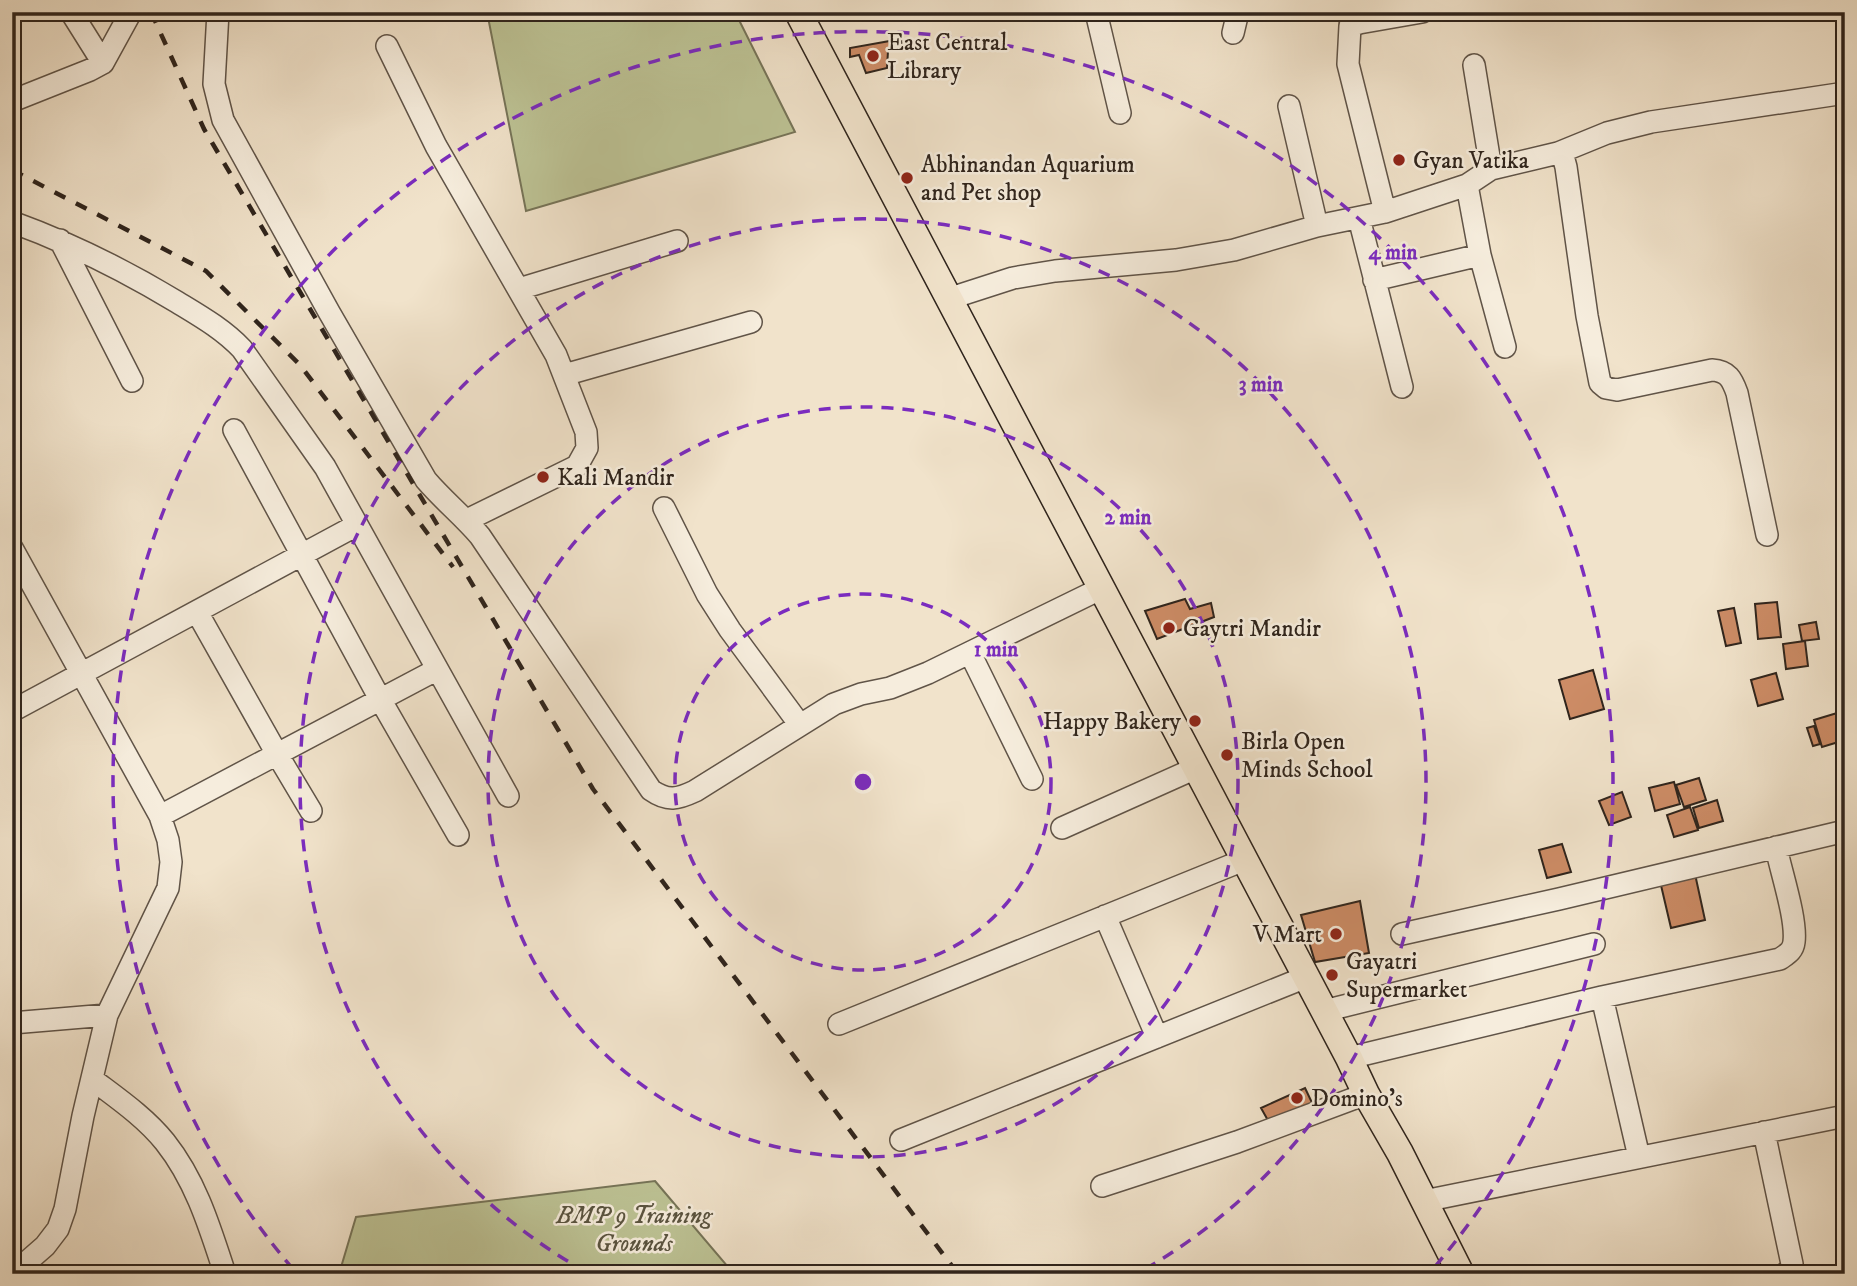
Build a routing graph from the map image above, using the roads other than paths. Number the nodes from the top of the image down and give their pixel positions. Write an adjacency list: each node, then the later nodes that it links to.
1 (71, 12): 9 (street)
2 (131, 12): 9 (street)
3 (218, 12): 35 (street)
4 (797, 12): 27 (main road)
5 (1096, 12): 14 (street)
6 (1422, 12): 7 (street)
7 (1354, 18): 18 (street)
8 (387, 46): 26 (street)
9 (103, 63): 12 (street)
10 (1474, 65): 16 (street)
11 (1845, 93): 15 (street)
12 (12, 100)
13 (1289, 106): 21 (street)
14 (1120, 113)
15 (1558, 152): 16 (street); 37 (street)
16 (1491, 169): 17 (street)
17 (1467, 185): 18 (street); 24 (street)
18 (1385, 212): 19 (street)
19 (1359, 218): 21 (street); 25 (street)
20 (12, 222): 22 (street)
21 (1317, 226): 27 (street)
22 (60, 240): 31 (street); 36 (street)
23 (677, 241): 26 (street)
24 (1480, 255): 25 (street); 29 (street)
25 (1374, 280): 32 (street)
26 (519, 289): 30 (street)
27 (951, 299): 40 (main road)
28 (751, 322): 30 (street)
29 (1505, 347)
30 (564, 375): 35 (street)
31 (132, 381)
32 (1402, 387)
33 (234, 430): 39 (street)
34 (664, 508): 47 (street)
35 (467, 520): 47 (street)
36 (357, 525): 39 (street); 43 (street)
37 (1767, 535)
38 (12, 548): 44 (street)
39 (303, 555): 41 (street); 45 (street)
40 (1100, 589): 42 (street); 49 (main road)
41 (197, 612): 44 (street); 48 (street)
42 (970, 653): 47 (street); 50 (street)
43 (436, 670): 45 (street); 51 (street)
44 (81, 674): 46 (street); 53 (street)
45 (380, 699): 48 (street); 56 (street)
46 (12, 711)
47 (800, 725)
48 (277, 754): 52 (street); 53 (street)
49 (1195, 768): 54 (street); 58 (main road)
50 (1032, 779)
51 (508, 796)
52 (312, 811)
53 (160, 816): 65 (street)
54 (1062, 828)
55 (1845, 831): 57 (street)
56 (458, 835)
57 (1776, 847): 60 (street); 63 (street)
58 (1244, 860): 59 (street); 62 (main road)
59 (1105, 916): 67 (street); 68 (street)
60 (1402, 934)
61 (1594, 944): 64 (street)
62 (1306, 977): 64 (main road); 68 (street)
63 (1602, 997): 69 (street); 75 (street)
64 (1324, 1011): 69 (main road)
65 (107, 1015): 66 (street); 70 (street)
66 (12, 1023)
67 (839, 1024)
68 (1157, 1037): 74 (street)
69 (1349, 1058): 71 (main road)
70 (92, 1079): 78 (street); 79 (street)
71 (1366, 1094): 76 (street); 77 (main road)
72 (1845, 1116): 73 (street)
73 (1764, 1132): 75 (street); 81 (street)
74 (901, 1140)
75 (1639, 1157): 77 (street)
76 (1102, 1186)
77 (1424, 1201): 80 (main road)
78 (13, 1274)
79 (225, 1274)
80 (1461, 1274)
81 (1785, 1274)

